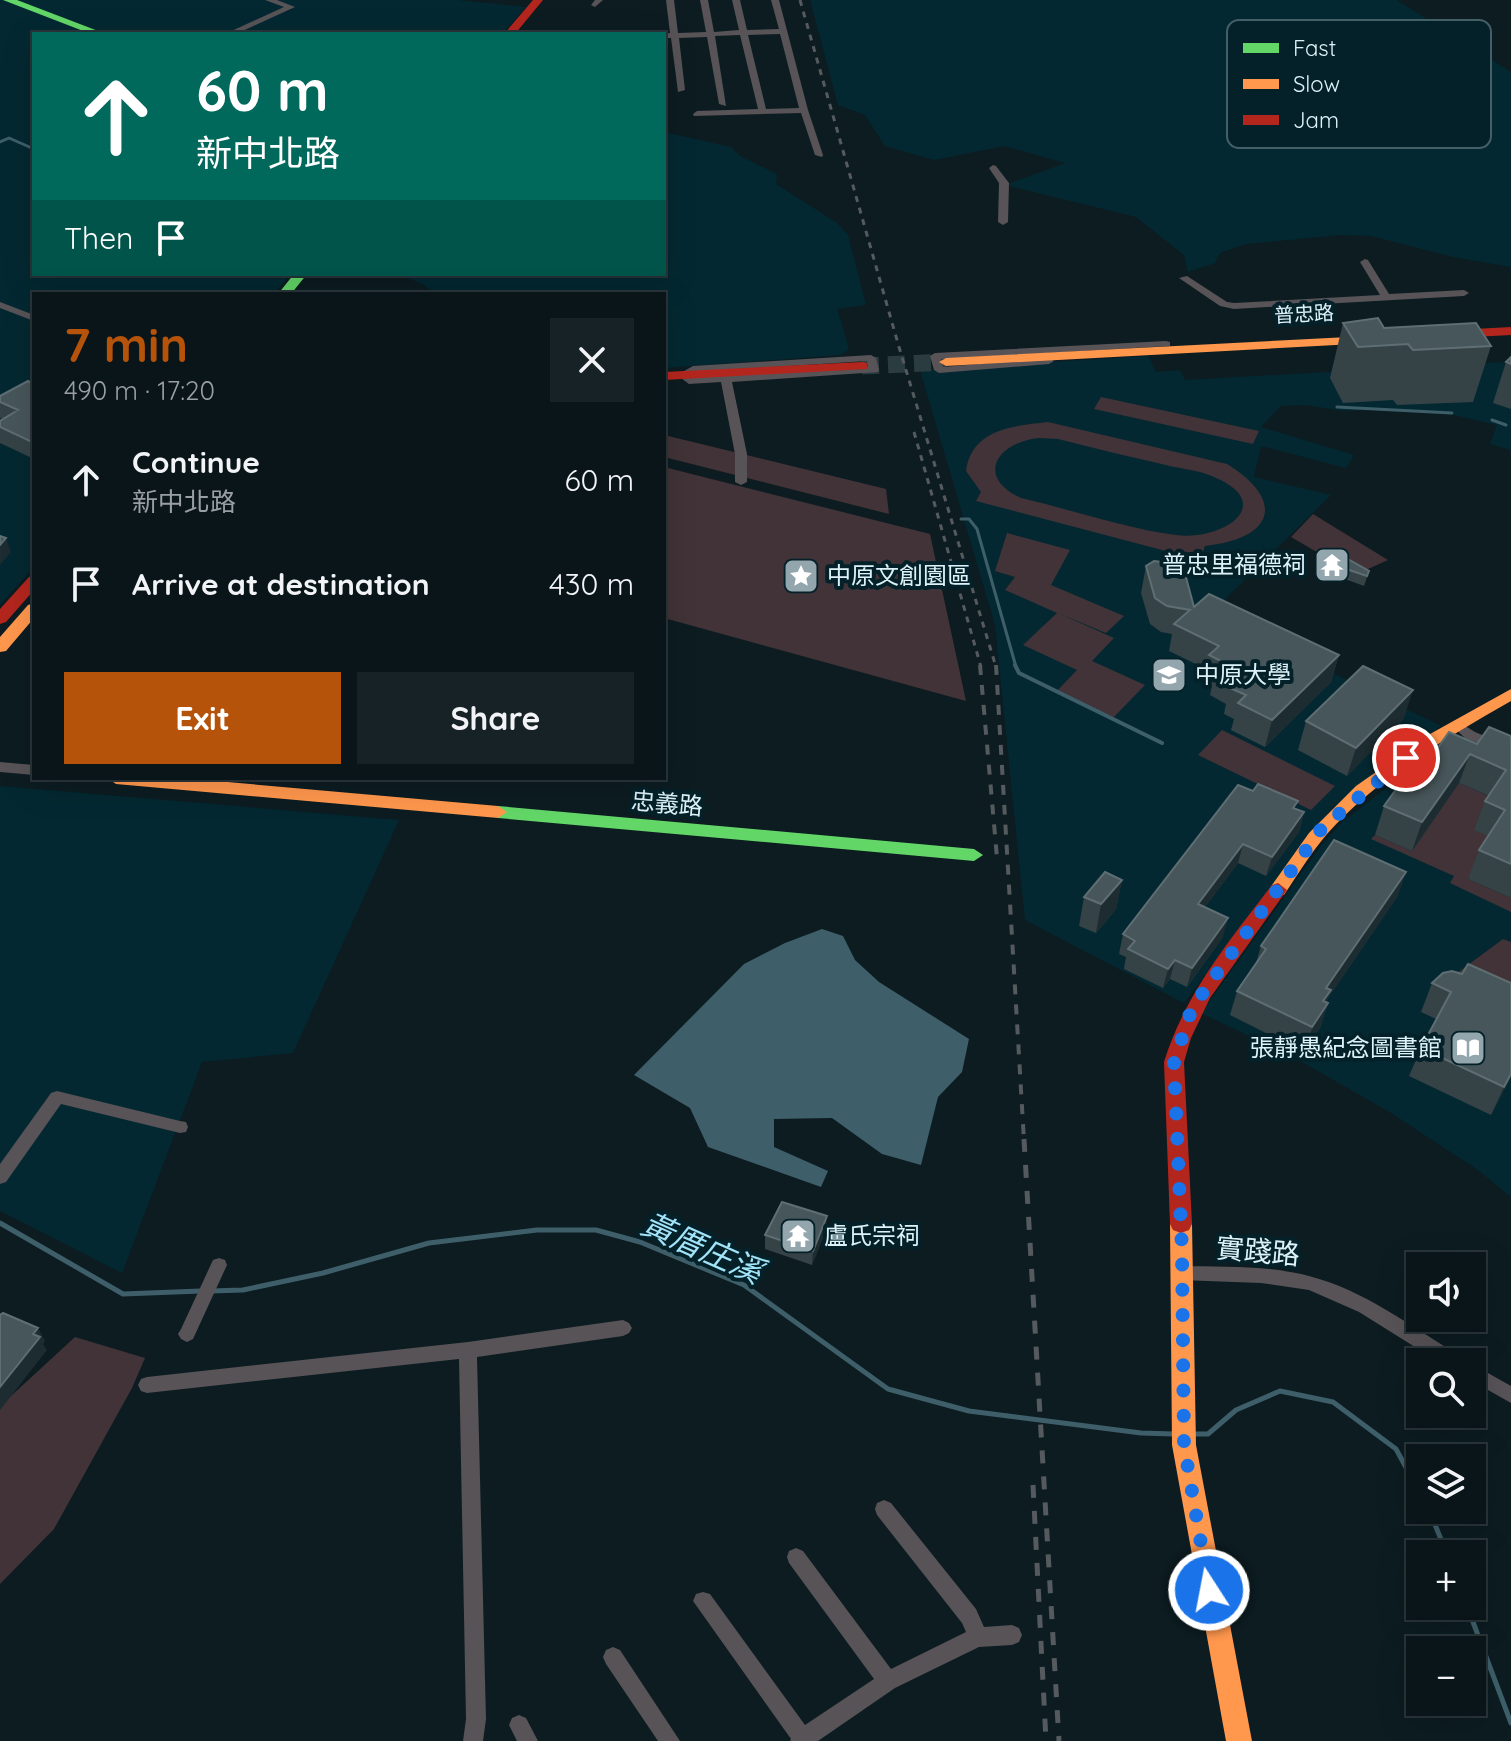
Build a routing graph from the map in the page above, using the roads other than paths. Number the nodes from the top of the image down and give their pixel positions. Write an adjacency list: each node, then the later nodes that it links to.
1 (8, 0): 10 (street)
2 (269, 0): 11 (street)
3 (538, 0): 12 (street)
4 (554, 0): 13 (street)
5 (670, 0): 17 (street)
6 (704, 0): 15 (street)
7 (736, 0): 14 (street)
8 (775, 0): 9 (street)
9 (784, 31): 14 (street); 21 (street)
10 (96, 32)
11 (234, 32)
12 (511, 32)
13 (527, 32)
14 (743, 33): 15 (street); 20 (street)
15 (710, 34): 17 (street); 19 (street)
16 (666, 36): 17 (street)
17 (675, 36): 18 (street)
18 (681, 90)
19 (723, 104)
20 (762, 110): 21 (street); 22 (street)
21 (804, 110): 23 (street)
22 (697, 114)
23 (819, 155)
24 (993, 168): 25 (street)
25 (1003, 222)
26 (1365, 262): 33 (street)
27 (299, 276): 30 (street)
28 (318, 276): 31 (street)
29 (1184, 278): 33 (street)
30 (286, 292)
31 (305, 292)
32 (1464, 293): 33 (street)
33 (1386, 297)
34 (0, 305): 35 (street)
35 (32, 317)
36 (1511, 324): 37 (street)
37 (1511, 331)
38 (1382, 335): 39 (street, 普忠路)
39 (1160, 348): 39 (street); 40 (street, 普忠路)
40 (946, 362)
41 (862, 366): 42 (street)
42 (673, 375): 43 (street); 43 (street)
43 (726, 379): 44 (street)
44 (741, 482)
45 (32, 582): 47 (street)
46 (32, 610): 48 (street)
47 (0, 619)
48 (0, 647)
49 (1511, 694): 50 (street)
50 (1457, 725): 51 (street); 59 (street)
51 (1511, 752)
52 (0, 767): 53 (street)
53 (32, 770)
54 (138, 780): 55 (street, 忠義路)
55 (974, 855)
56 (180, 1127): 57 (street)
57 (0, 1177)
58 (219, 1265): 61 (street)
59 (1180, 1273): 62 (street, 實踐路); 77 (street)
60 (623, 1328): 63 (street)
61 (187, 1334)
62 (1431, 1348)
63 (468, 1350): 65 (street); 75 (street)
64 (1486, 1380): 66 (street)
65 (147, 1385)
66 (1511, 1395)
67 (884, 1509): 71 (street)
68 (796, 1557): 73 (street)
69 (703, 1601): 74 (street)
70 (1012, 1635): 71 (street)
71 (978, 1637): 73 (street)
72 (613, 1657): 76 (street)
73 (888, 1681): 74 (street)
74 (802, 1740)
75 (473, 1741)
76 (670, 1741)
77 (1239, 1741)

